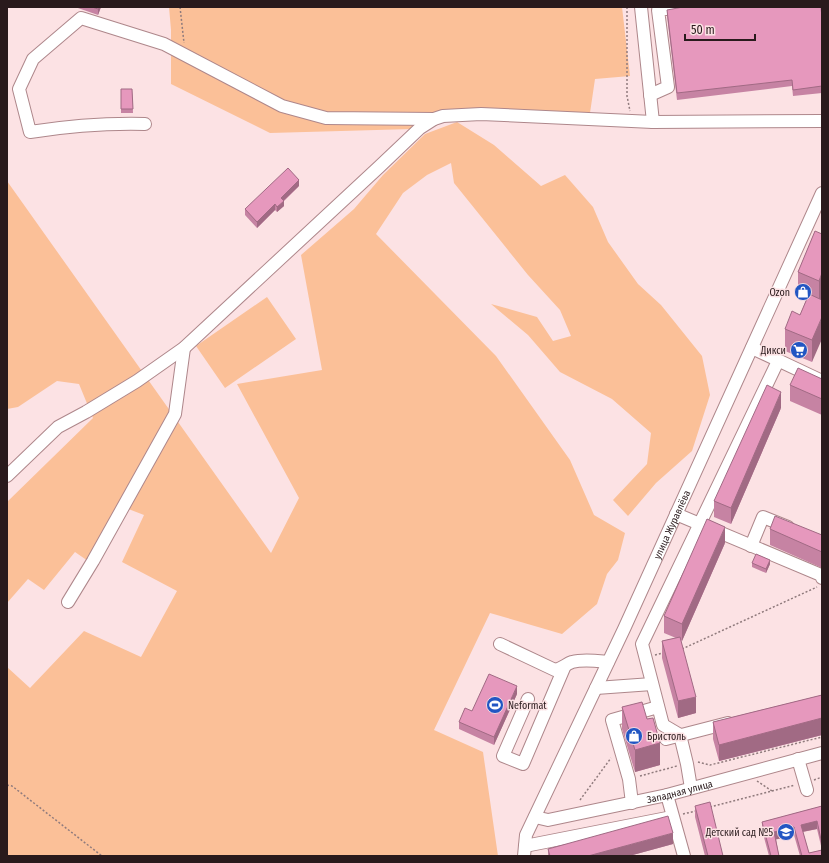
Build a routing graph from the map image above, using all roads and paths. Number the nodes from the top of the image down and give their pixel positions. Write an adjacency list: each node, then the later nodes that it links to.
1 (180, 7): 5 (path)
2 (627, 7): 8 (path)
3 (641, 7): 6 (street)
4 (680, 7): 6 (street)
5 (180, 52): 7 (street); 11 (street)
6 (650, 95): 10 (street)
7 (434, 119): 8 (street); 14 (street)
8 (632, 121): 10 (street)
9 (822, 121): 10 (street)
10 (653, 122)
11 (145, 124)
12 (822, 193): 13 (street, улица Журавлёва)
13 (819, 208): 15 (street, улица Журавлёва)
14 (184, 348): 18 (street); 25 (street)
15 (752, 348): 16 (street); 19 (street, улица Журавлёва)
16 (778, 361): 17 (street); 20 (street)
17 (822, 381)
18 (7, 476)
19 (676, 514): 20 (street); 30 (street, улица Журавлёва)
20 (700, 524): 22 (street); 29 (street)
21 (800, 532): 22 (street)
22 (751, 546): 23 (street)
23 (822, 578)
24 (822, 585): 27 (path)
25 (68, 602)
26 (500, 644): 31 (street)
27 (680, 649)
28 (666, 652): 29 (path)
29 (646, 657): 32 (street)
30 (608, 662): 31 (street); 33 (street, улица Журавлёва)
31 (564, 668): 34 (street)
32 (652, 684): 33 (street); 35 (street)
33 (596, 688): 54 (street, улица Журавлёва)
34 (528, 699)
35 (658, 707): 37 (street); 40 (street)
36 (740, 719): 37 (street)
37 (680, 735): 39 (street); 43 (street)
38 (822, 737): 43 (path)
39 (666, 739)
40 (620, 747): 46 (street); 52 (path)
41 (822, 753): 42 (street, Западная улица)
42 (798, 759): 44 (street, Западная улица); 48 (street)
43 (688, 764): 46 (path); 49 (street)
44 (746, 773): 49 (street, Западная улица); 50 (path)
45 (822, 777): 48 (path)
46 (629, 779): 53 (street)
47 (7, 785): 57 (path)
48 (806, 786): 50 (path)
49 (691, 788): 51 (street, Западная улица)
50 (772, 791): 55 (path)
51 (667, 795): 53 (street, Западная улица); 55 (street)
52 (580, 800)
53 (632, 803): 54 (street, Западная улица)
54 (535, 817): 56 (street, улица Журавлёва)
55 (672, 817): 56 (street); 58 (street)
56 (524, 851)
57 (102, 856)
58 (684, 856)

